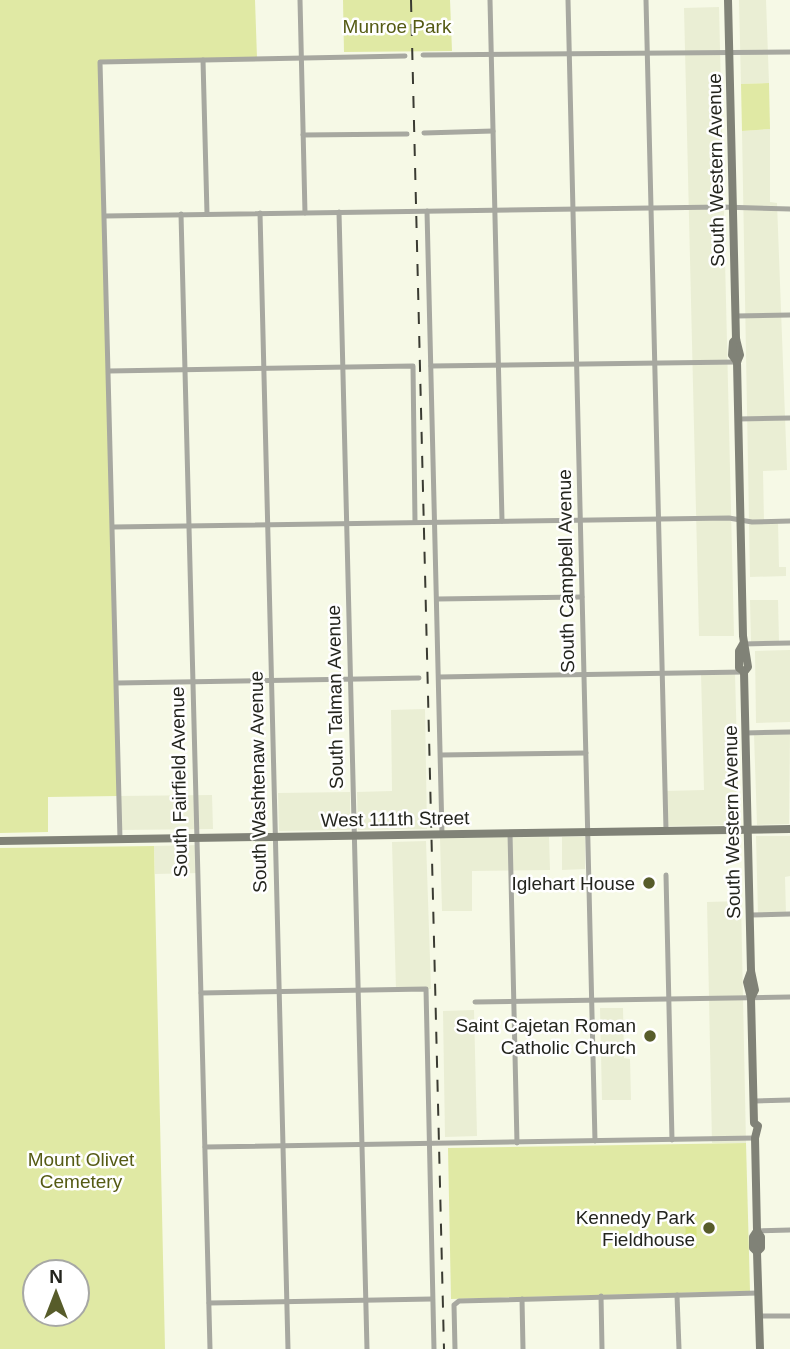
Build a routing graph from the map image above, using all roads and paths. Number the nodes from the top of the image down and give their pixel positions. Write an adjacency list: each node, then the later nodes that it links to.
1 (300, 0): 13 (street)
2 (490, 0): 10 (street)
3 (568, 0): 7 (street, South Campbell Avenue)
4 (646, 0): 6 (street)
5 (728, 0): 8 (main road, South Western Avenue)
6 (647, 51): 7 (street); 8 (street); 20 (street)
7 (569, 52): 10 (street); 21 (street, South Campbell Avenue)
8 (729, 52): 9 (street); 19 (main road, South Western Avenue)
9 (790, 52)
10 (492, 54): 11 (street); 15 (street)
11 (423, 55)
12 (405, 56): 13 (street)
13 (301, 58): 14 (street); 18 (street)
14 (203, 60): 29 (street); 30 (street)
15 (493, 131): 16 (street); 23 (street)
16 (424, 133)
17 (407, 134): 18 (street)
18 (303, 135): 27 (street)
19 (733, 207): 20 (street); 22 (street); 32 (main road, South Western Avenue)
20 (651, 208): 21 (street); 34 (street)
21 (573, 209): 23 (street); 35 (street, South Campbell Avenue)
22 (790, 209)
23 (495, 210): 24 (street); 36 (street)
24 (427, 211): 25 (street); 37 (street)
25 (339, 212): 27 (street); 38 (street, South Talman Avenue)
26 (260, 213): 27 (street); 29 (street); 39 (street, South Washtenaw Avenue)
27 (305, 213)
28 (181, 214): 29 (street); 30 (street); 41 (street, South Fairfield Avenue)
29 (207, 214)
30 (105, 216): 40 (street)
31 (790, 315): 32 (street)
32 (736, 316): 33 (main road, South Western Avenue)
33 (737, 362): 34 (street); 43 (main road, South Western Avenue)
34 (654, 363): 35 (street); 44 (street)
35 (576, 364): 36 (street); 45 (street, South Campbell Avenue)
36 (499, 365): 37 (street); 47 (street)
37 (431, 366): 50 (street)
38 (342, 368): 39 (street); 49 (street); 51 (street, South Talman Avenue)
39 (263, 369): 41 (street); 52 (street, South Washtenaw Avenue)
40 (109, 371): 41 (street); 54 (street)
41 (185, 371): 53 (street, South Fairfield Avenue)
42 (790, 418): 43 (street)
43 (738, 419): 46 (main road, South Western Avenue)
44 (658, 519): 45 (street); 46 (street); 60 (street)
45 (580, 520): 47 (street); 55 (street, South Campbell Avenue)
46 (740, 520): 48 (street); 58 (main road, South Western Avenue)
47 (502, 521): 50 (street)
48 (790, 521)
49 (415, 522): 50 (street); 51 (street)
50 (435, 522): 56 (street)
51 (346, 523): 52 (street); 64 (street, South Talman Avenue)
52 (267, 525): 53 (street); 66 (street, South Washtenaw Avenue)
53 (189, 526): 54 (street); 65 (street, South Fairfield Avenue)
54 (113, 527): 67 (street)
55 (582, 597): 56 (street); 61 (street, South Campbell Avenue)
56 (437, 599): 62 (street)
57 (790, 643): 58 (street)
58 (743, 644): 59 (main road, South Western Avenue)
59 (744, 672): 60 (street); 69 (main road, South Western Avenue)
60 (662, 673): 61 (street); 74 (street)
61 (584, 674): 62 (street); 70 (street, South Campbell Avenue)
62 (439, 677): 71 (street)
63 (419, 678): 64 (street)
64 (350, 679): 66 (street); 78 (street, South Talman Avenue)
65 (192, 681): 66 (street); 67 (street); 80 (street, South Fairfield Avenue)
66 (271, 681): 79 (street, South Washtenaw Avenue)
67 (117, 683): 81 (street)
68 (790, 732): 69 (street)
69 (745, 733): 73 (main road, South Western Avenue)
70 (586, 753): 71 (street); 75 (street, South Campbell Avenue)
71 (440, 755): 77 (street)
72 (790, 829): 73 (main road, West 111th Street)
73 (748, 830): 74 (main road, West 111th Street); 85 (main road, South Western Avenue)
74 (666, 831): 75 (main road, West 111th Street)
75 (588, 832): 76 (main road, West 111th Street); 92 (street, South Campbell Avenue)
76 (510, 833): 77 (main road, West 111th Street); 94 (street)
77 (442, 834): 78 (main road, West 111th Street)
78 (354, 835): 79 (main road, West 111th Street); 86 (street, South Talman Avenue)
79 (275, 836): 80 (main road, West 111th Street); 87 (street, South Washtenaw Avenue)
80 (196, 838): 81 (main road, West 111th Street); 88 (street, South Fairfield Avenue)
81 (120, 839): 82 (main road, West 111th Street)
82 (0, 841)
83 (666, 875): 91 (street)
84 (790, 914): 85 (street)
85 (750, 915): 90 (main road, South Western Avenue)
86 (358, 990): 87 (street); 101 (street); 102 (street, South Talman Avenue)
87 (279, 992): 88 (street); 103 (street, South Washtenaw Avenue)
88 (201, 993): 104 (street, South Fairfield Avenue)
89 (790, 997): 90 (street)
90 (751, 998): 91 (street); 96 (main road, South Western Avenue)
91 (669, 999): 92 (street); 98 (street)
92 (592, 1000): 94 (street); 99 (street, South Campbell Avenue)
93 (475, 1002): 94 (street)
94 (513, 1002): 100 (street)
95 (790, 1100): 96 (street)
96 (754, 1101): 97 (main road, South Western Avenue)
97 (755, 1138): 98 (street); 106 (main road, South Western Avenue)
98 (672, 1140): 99 (street)
99 (595, 1141): 100 (street)
100 (517, 1143): 101 (street)
101 (429, 1144): 102 (street); 112 (street)
102 (362, 1145): 103 (street); 111 (street, South Talman Avenue)
103 (283, 1146): 104 (street); 113 (street, South Washtenaw Avenue)
104 (205, 1147): 114 (street, South Fairfield Avenue)
105 (790, 1230): 106 (street)
106 (757, 1231): 107 (main road, South Western Avenue)
107 (758, 1293): 108 (street); 115 (main road, South Western Avenue)
108 (677, 1294): 109 (street); 124 (street)
109 (601, 1296): 110 (street); 123 (street)
110 (522, 1299): 121 (street); 122 (street)
111 (366, 1300): 112 (street); 113 (street); 119 (street, South Talman Avenue)
112 (432, 1300): 120 (street)
113 (287, 1301): 114 (street); 118 (street, South Washtenaw Avenue)
114 (209, 1303): 117 (street, South Fairfield Avenue)
115 (759, 1316): 116 (street); 125 (main road, South Western Avenue)
116 (790, 1316)
117 (210, 1349)
118 (288, 1349)
119 (367, 1349)
120 (434, 1349)
121 (455, 1349)
122 (523, 1349)
123 (602, 1349)
124 (679, 1349)
125 (760, 1349)

